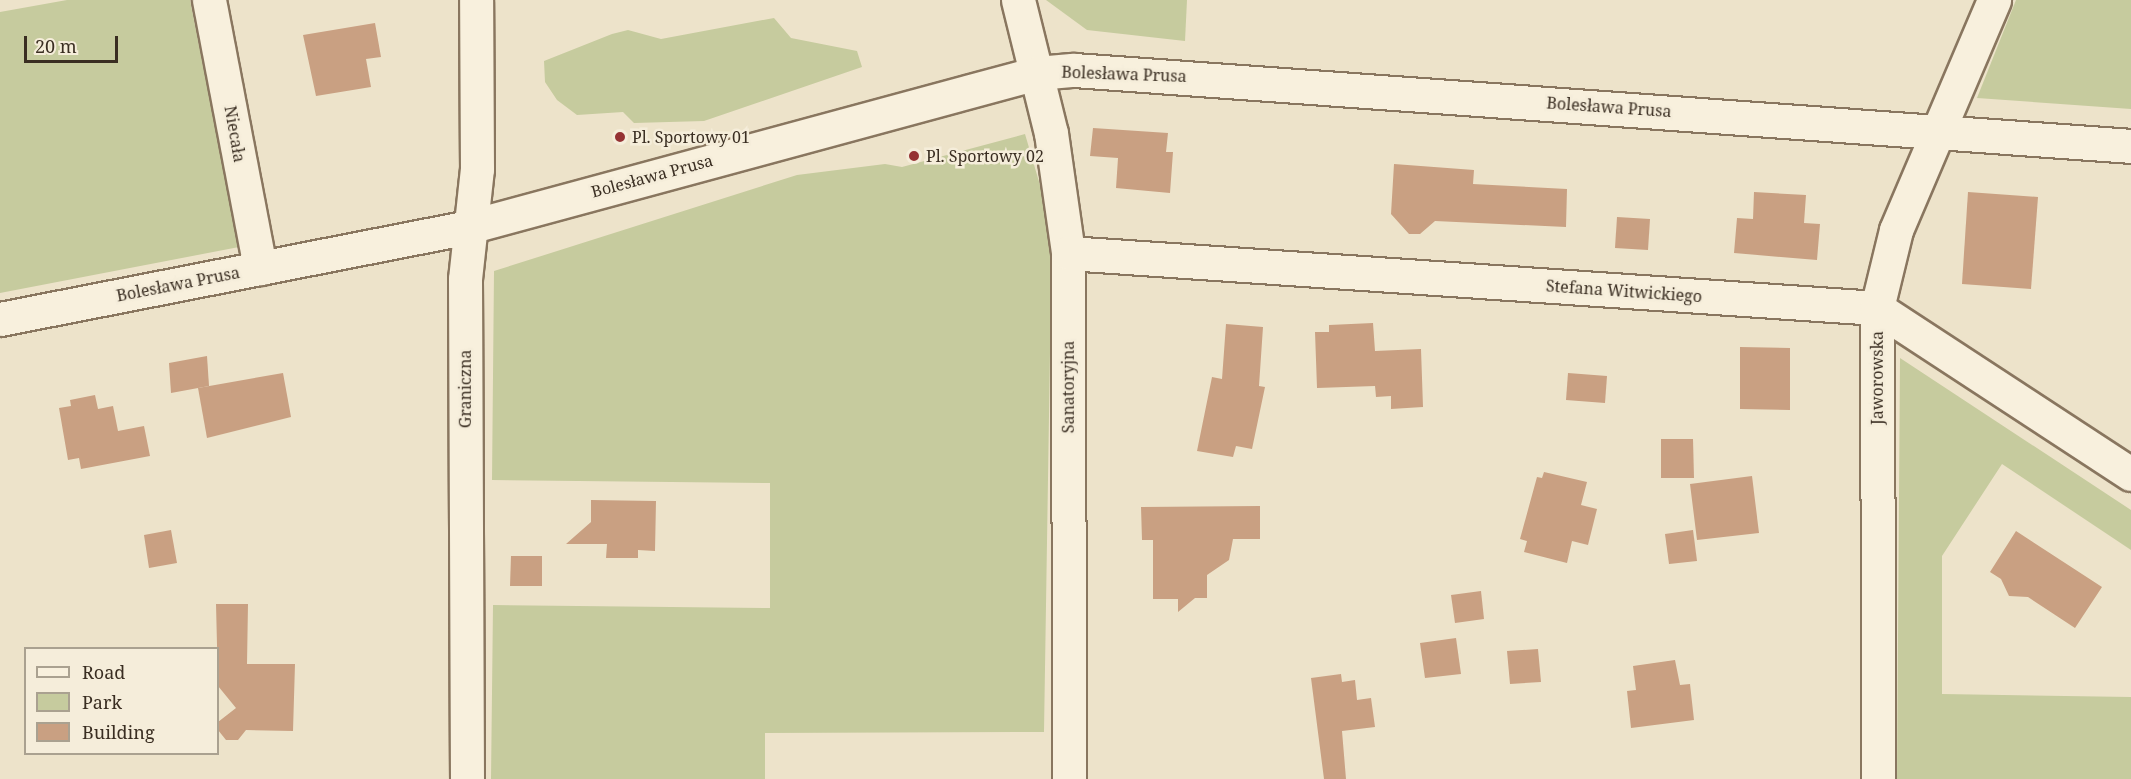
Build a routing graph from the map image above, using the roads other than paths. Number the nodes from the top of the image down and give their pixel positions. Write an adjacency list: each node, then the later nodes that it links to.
1 (209, 0): 10 (street, Niecała)
2 (476, 0): 8 (street, Graniczna)
3 (1018, 0): 5 (street, Sanatoryjna)
4 (1994, 0): 6 (street, Jaworowska)
5 (1037, 73): 6 (street, Bolesława Prusa); 8 (street, Bolesława Prusa); 9 (street, Sanatoryjna)
6 (1941, 132): 7 (street, Bolesława Prusa); 11 (street, Jaworowska)
7 (2131, 146)
8 (472, 226): 10 (street, Bolesława Prusa); 14 (street, Graniczna)
9 (1068, 253): 11 (street, Stefana Witwickiego); 15 (street, Sanatoryjna)
10 (260, 268): 12 (street, Bolesława Prusa)
11 (1877, 308): 13 (street, Stefana Witwickiego); 16 (street, Jaworowska)
12 (0, 319)
13 (2131, 474)
14 (467, 779)
15 (1070, 779)
16 (1878, 779)

